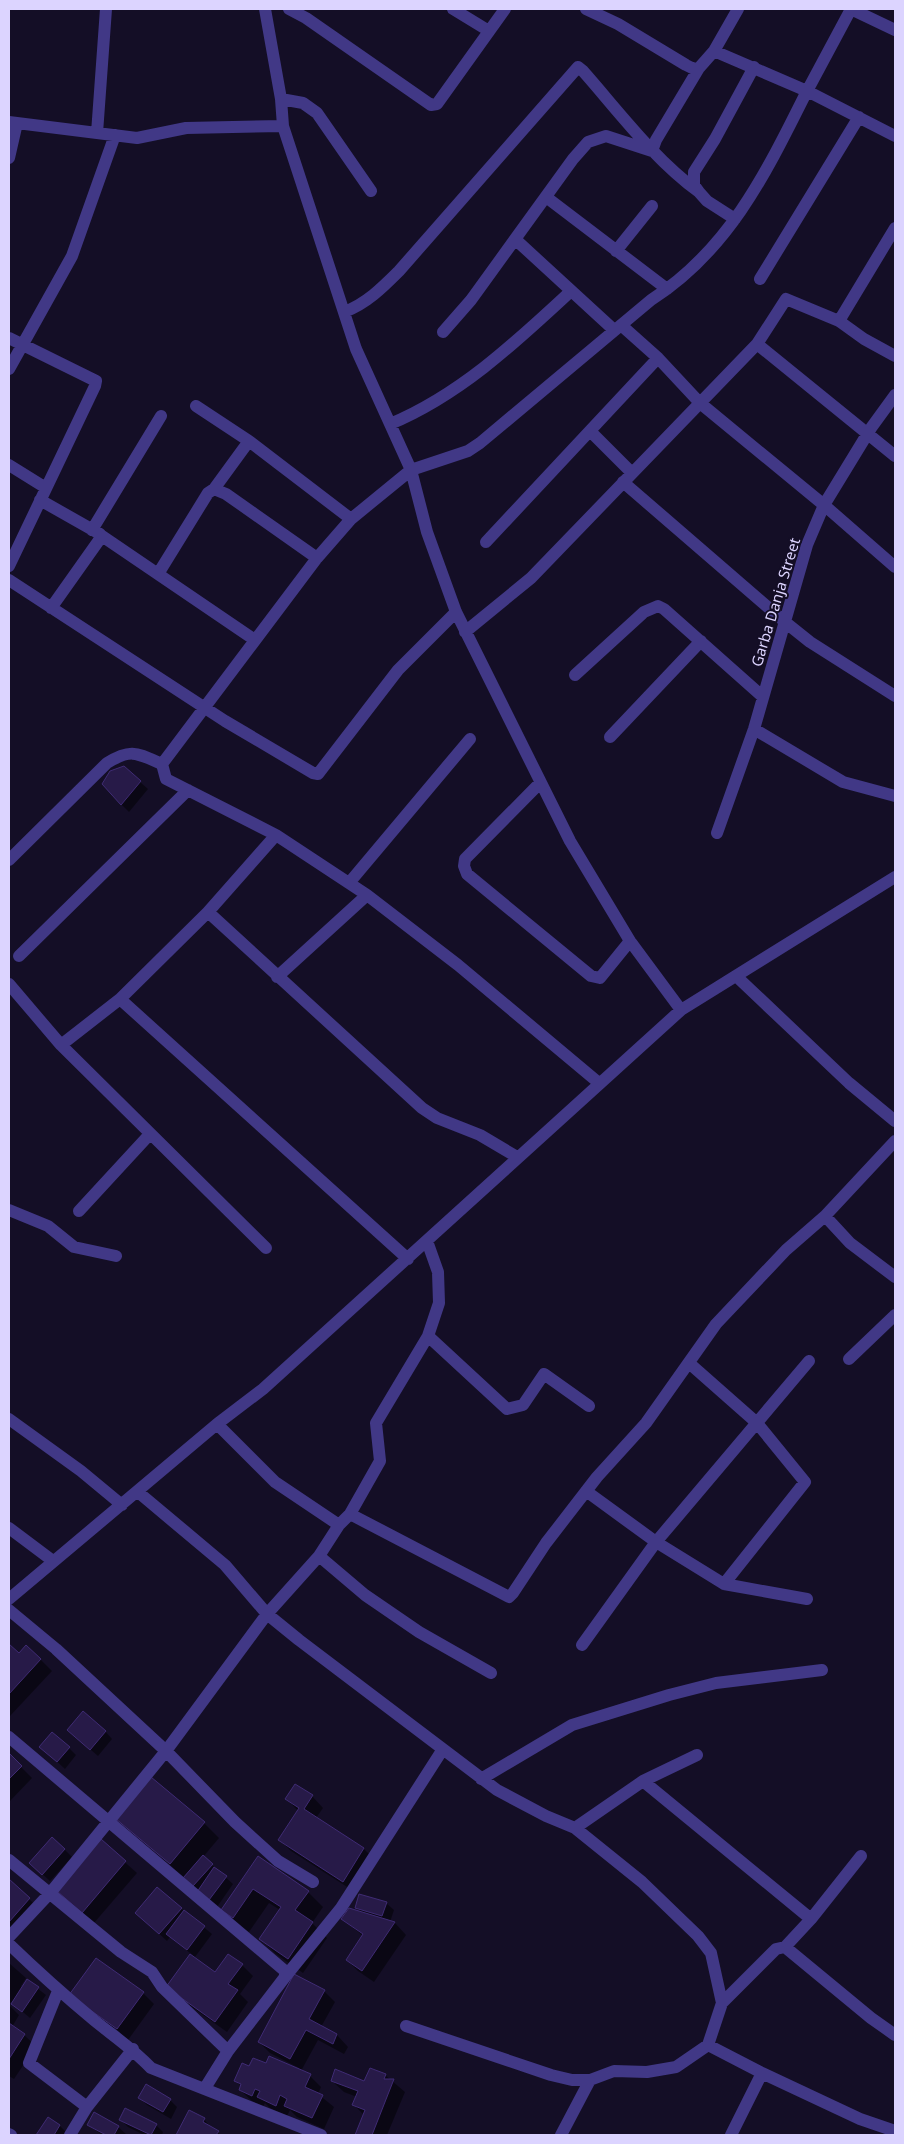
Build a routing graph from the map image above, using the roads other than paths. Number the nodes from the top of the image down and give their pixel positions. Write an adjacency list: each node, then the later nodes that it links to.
1 (106, 9): 19 (street)
2 (265, 9): 15 (street)
3 (289, 9): 10 (street)
4 (454, 9): 10 (street)
5 (505, 9): 10 (street)
6 (586, 9): 13 (street)
7 (738, 9): 11 (street)
8 (851, 9): 9 (street); 14 (street)
9 (895, 30)
10 (489, 31)
11 (714, 51): 12 (street); 13 (street)
12 (754, 67): 14 (street); 25 (street)
13 (699, 68): 22 (street)
14 (807, 91): 16 (street); 28 (street)
15 (281, 99): 18 (street); 24 (street)
16 (859, 117): 21 (street); 32 (street)
17 (13, 123): 19 (street); 23 (street)
18 (283, 126): 20 (street); 35 (street)
19 (97, 133): 20 (street)
20 (115, 135): 40 (street)
21 (895, 136)
22 (652, 151): 25 (street); 26 (street); 35 (street)
23 (9, 158)
24 (371, 192)
25 (699, 192): 28 (street)
26 (546, 198): 30 (street); 31 (street)
27 (652, 206): 31 (street)
28 (735, 219): 33 (street)
29 (895, 228): 36 (street)
30 (516, 240): 34 (street); 38 (street)
31 (616, 251): 33 (street)
32 (760, 279)
33 (667, 290): 37 (street)
34 (572, 291): 37 (street); 49 (street)
35 (344, 312): 49 (street)
36 (839, 321): 41 (street); 42 (street)
37 (618, 328): 43 (street); 55 (street)
38 (443, 332)
39 (9, 338): 40 (street)
40 (24, 344): 44 (street); 57 (street)
41 (757, 344): 46 (street); 51 (street)
42 (895, 356)
43 (658, 358): 46 (street); 50 (street)
44 (9, 369)
45 (895, 395): 51 (street, Garba Danja Street)
46 (700, 403): 56 (street); 60 (street)
47 (196, 406): 52 (street)
48 (162, 416): 62 (street)
49 (390, 424): 55 (street)
50 (590, 431): 56 (street); 63 (street)
51 (867, 435): 53 (street); 60 (street, Garba Danja Street)
52 (249, 442): 58 (street); 61 (street)
53 (895, 456)
54 (9, 465): 57 (street)
55 (411, 470): 61 (street); 70 (street)
56 (628, 478): 71 (street); 72 (street)
57 (46, 488): 59 (street)
58 (214, 489): 64 (street); 67 (street)
59 (40, 500): 62 (street); 65 (street)
60 (824, 505): 66 (street); 71 (street, Garba Danja Street)
61 (351, 519): 64 (street)
62 (97, 533): 67 (street); 69 (street)
63 (486, 542)
64 (317, 558): 73 (street)
65 (9, 566)
66 (895, 567)
67 (158, 574): 73 (street)
68 (9, 580): 69 (street)
69 (51, 608): 78 (street)
70 (456, 612): 72 (street); 78 (street)
71 (785, 622): 76 (street); 77 (street, Garba Danja Street)
72 (466, 632): 83 (street)
73 (255, 640): 78 (street)
74 (701, 641): 75 (street); 77 (street); 80 (street)
75 (575, 674)
76 (895, 696)
77 (763, 697): 79 (street, Garba Danja Street)
78 (205, 706): 82 (street)
79 (754, 729): 85 (street); 86 (street, Garba Danja Street)
80 (610, 737)
81 (470, 739): 90 (street)
82 (162, 764): 84 (street); 88 (street)
83 (540, 783): 93 (street); 93 (street)
84 (188, 790): 87 (street); 94 (street)
85 (895, 796)
86 (717, 833)
87 (276, 835): 90 (street); 92 (street)
88 (9, 860)
89 (895, 877): 95 (street)
90 (349, 883): 91 (street)
91 (367, 895): 96 (street); 101 (street)
92 (208, 912): 96 (street); 98 (street)
93 (630, 941): 99 (street)
94 (18, 956)
95 (736, 976): 99 (street); 102 (street)
96 (277, 977): 105 (street)
97 (9, 984): 100 (street)
98 (120, 999): 100 (street); 112 (street)
99 (681, 1010): 101 (street)
100 (61, 1045): 103 (street)
101 (599, 1083): 105 (street)
102 (895, 1121)
103 (150, 1134): 107 (street); 110 (street)
104 (895, 1141): 108 (street)
105 (517, 1158): 109 (street)
106 (9, 1210): 111 (street)
107 (79, 1211)
108 (825, 1216): 113 (street); 118 (street)
109 (427, 1241): 112 (street); 115 (street)
110 (266, 1248)
111 (116, 1256)
112 (408, 1259): 122 (street)
113 (895, 1276)
114 (895, 1315): 116 (street)
115 (428, 1336): 119 (street); 126 (street)
116 (849, 1359)
117 (809, 1361): 121 (street)
118 (689, 1363): 121 (street); 123 (street)
119 (589, 1406)
120 (9, 1419): 125 (street)
121 (757, 1423): 129 (street); 132 (street)
122 (217, 1424): 124 (street); 127 (street)
123 (586, 1491): 126 (street); 129 (street)
124 (138, 1492): 125 (street); 136 (street)
125 (122, 1505): 131 (street)
126 (350, 1514): 127 (street)
127 (339, 1525): 130 (street)
128 (9, 1528): 131 (street)
129 (656, 1542): 132 (street); 137 (street)
130 (319, 1556): 136 (street); 139 (street)
131 (53, 1562): 133 (street)
132 (724, 1584): 134 (street)
133 (9, 1600)
134 (807, 1600)
135 (9, 1610): 142 (street)
136 (267, 1614): 141 (street); 142 (street)
137 (582, 1645)
138 (822, 1670): 144 (street)
139 (492, 1673)
140 (9, 1737): 146 (street)
141 (444, 1749): 144 (street); 156 (street)
142 (166, 1751): 146 (street); 150 (street)
143 (697, 1755): 145 (street)
144 (481, 1779): 147 (street)
145 (643, 1781): 147 (street); 152 (street)
146 (107, 1822): 151 (street); 156 (street)
147 (575, 1828): 158 (street)
148 (861, 1856): 152 (street)
149 (9, 1860): 151 (street)
150 (313, 1882)
151 (50, 1892): 153 (street); 163 (street)
152 (811, 1919): 155 (street)
153 (9, 1937)
154 (9, 1944): 157 (street)
155 (785, 1946): 158 (street); 160 (street)
156 (286, 1977): 163 (street)
157 (58, 1991): 162 (street); 167 (street)
158 (722, 2003): 161 (street)
159 (406, 2026): 165 (street)
160 (895, 2035)
161 (708, 2045): 164 (street); 165 (street)
162 (134, 2049): 166 (street); 167 (street)
163 (228, 2051): 166 (street)
164 (762, 2073): 168 (street); 172 (street)
165 (590, 2080): 171 (street)
166 (205, 2088): 170 (street)
167 (87, 2107): 169 (street)
168 (895, 2131)
169 (70, 2135)
170 (321, 2135)
171 (561, 2135)
172 (731, 2135)

